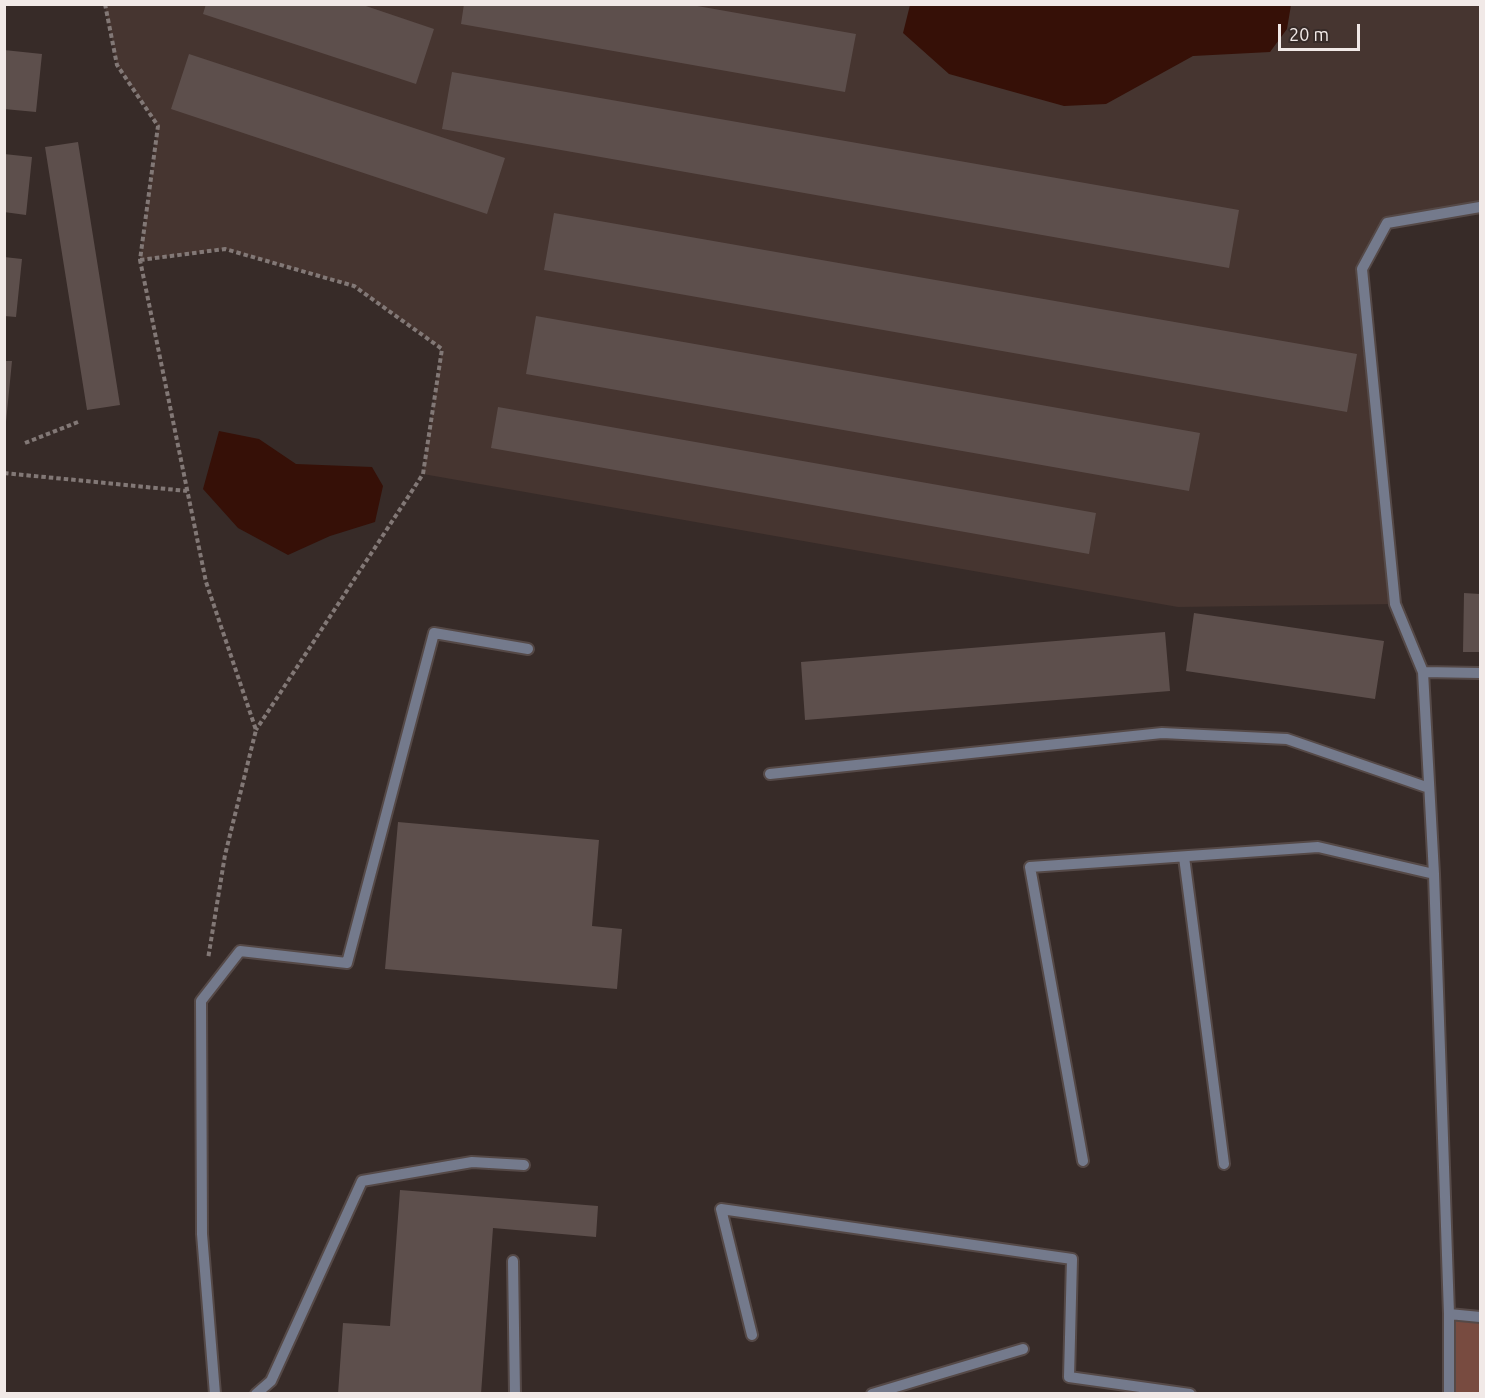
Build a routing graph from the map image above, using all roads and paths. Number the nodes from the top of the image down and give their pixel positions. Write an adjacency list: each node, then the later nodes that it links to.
1 (105, 4): 3 (path)
2 (1480, 207): 9 (lane)
3 (140, 260): 7 (path); 11 (path)
4 (78, 422): 5 (path)
5 (25, 442)
6 (4, 473): 7 (path)
7 (187, 491): 11 (path)
8 (528, 649): 25 (lane)
9 (1423, 672): 10 (lane); 13 (lane)
10 (1480, 673)
11 (256, 730): 16 (path)
12 (771, 774): 13 (lane)
13 (1429, 788): 15 (lane)
14 (1184, 857): 15 (lane); 17 (lane); 18 (lane)
15 (1434, 874): 21 (lane)
16 (207, 967)
17 (1083, 1161)
18 (1224, 1164)
19 (524, 1165): 26 (lane)
20 (513, 1262): 27 (lane)
21 (1449, 1314): 22 (lane); 30 (lane)
22 (1480, 1317)
23 (752, 1335): 29 (lane)
24 (1023, 1349): 28 (lane)
25 (216, 1394)
26 (256, 1394)
27 (515, 1394)
28 (872, 1394)
29 (1190, 1394)
30 (1449, 1394)

